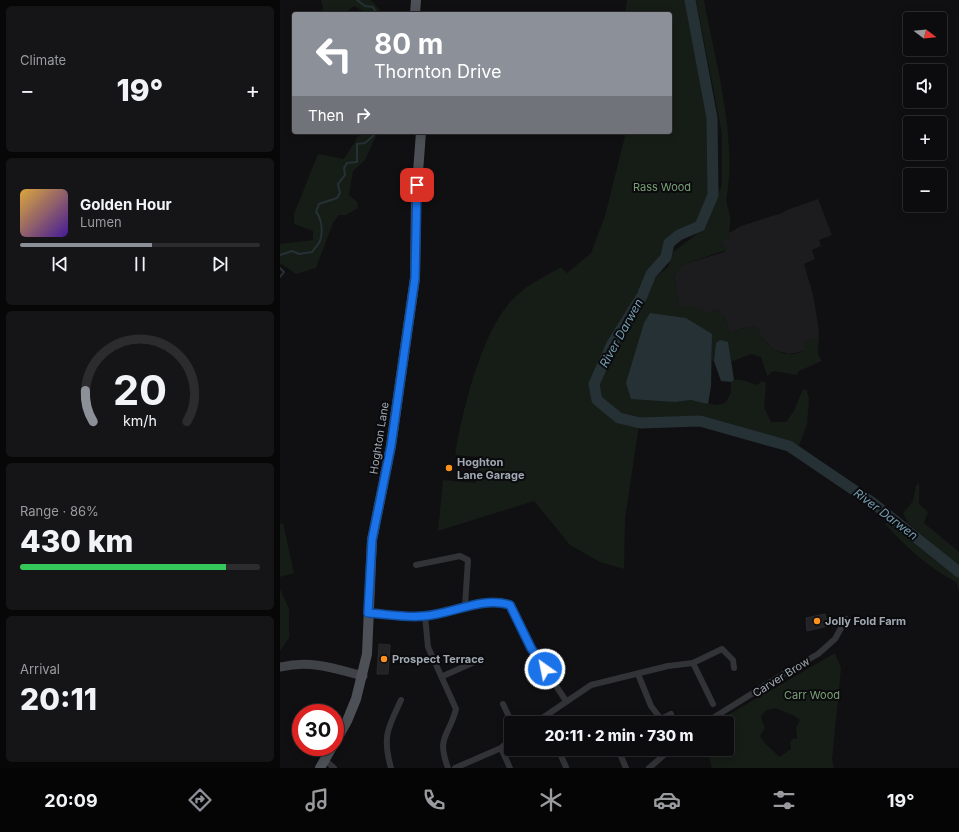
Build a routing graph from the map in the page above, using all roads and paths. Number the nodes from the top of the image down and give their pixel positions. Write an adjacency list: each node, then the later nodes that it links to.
1 (416, 0): 2 (main road)
2 (415, 12)
3 (421, 134): 6 (main road, Hoghton Lane)
4 (416, 565): 5 (street)
5 (465, 606): 7 (street); 17 (street)
6 (368, 613): 7 (street); 14 (main road, Hoghton Lane)
7 (425, 616): 15 (street)
8 (846, 619): 25 (street, Carver Brow)
9 (479, 660): 15 (street)
10 (693, 663): 12 (street); 13 (street); 19 (street)
11 (280, 667): 14 (street)
12 (734, 668)
13 (638, 674): 17 (street); 23 (street)
14 (363, 676): 26 (main road, Hoghton Lane)
15 (443, 676): 36 (street)
16 (401, 700): 35 (street)
17 (566, 701): 22 (street)
18 (503, 704): 21 (street)
19 (713, 704)
20 (671, 714): 24 (street)
21 (509, 716)
22 (549, 716)
23 (659, 716)
24 (669, 716)
25 (717, 716)
26 (344, 725)
27 (504, 746): 28 (street)
28 (501, 748): 37 (street); 38 (street)
29 (561, 756): 33 (street)
30 (621, 756): 39 (street)
31 (663, 756): 40 (street)
32 (322, 764): 34 (street)
33 (566, 767)
34 (334, 768)
35 (391, 768)
36 (448, 768)
37 (455, 768)
38 (510, 768)
39 (626, 768)
40 (649, 768)

